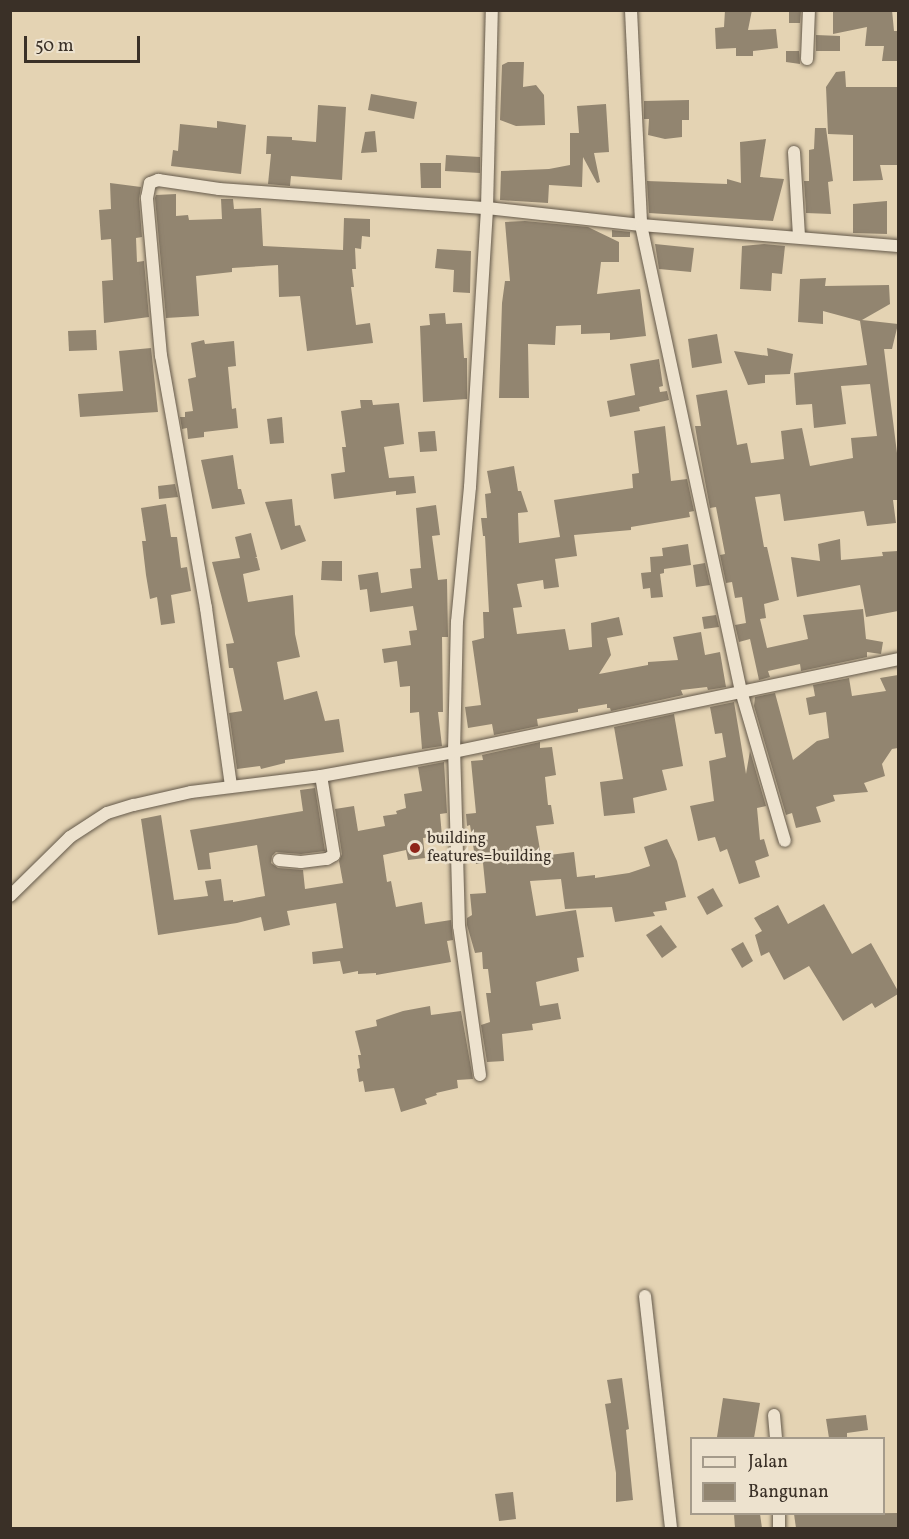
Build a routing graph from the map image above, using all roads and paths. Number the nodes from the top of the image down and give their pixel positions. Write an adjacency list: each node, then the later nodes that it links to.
1 (492, 10): 6 (street)
2 (631, 10): 7 (street)
3 (808, 10): 4 (street)
4 (807, 59)
5 (794, 152): 8 (street)
6 (487, 208): 7 (street); 12 (street); 14 (street)
7 (641, 225): 8 (street); 11 (street)
8 (799, 236): 9 (street)
9 (898, 246)
10 (898, 659): 11 (street)
11 (741, 691): 12 (street); 15 (street)
12 (454, 752): 13 (street); 18 (street)
13 (321, 776): 14 (street); 16 (street)
14 (231, 786): 17 (street)
15 (786, 841)
16 (279, 860)
17 (10, 896)
18 (480, 1075)
19 (645, 1296): 22 (street)
20 (774, 1415): 21 (street)
21 (776, 1437)
22 (671, 1528)

